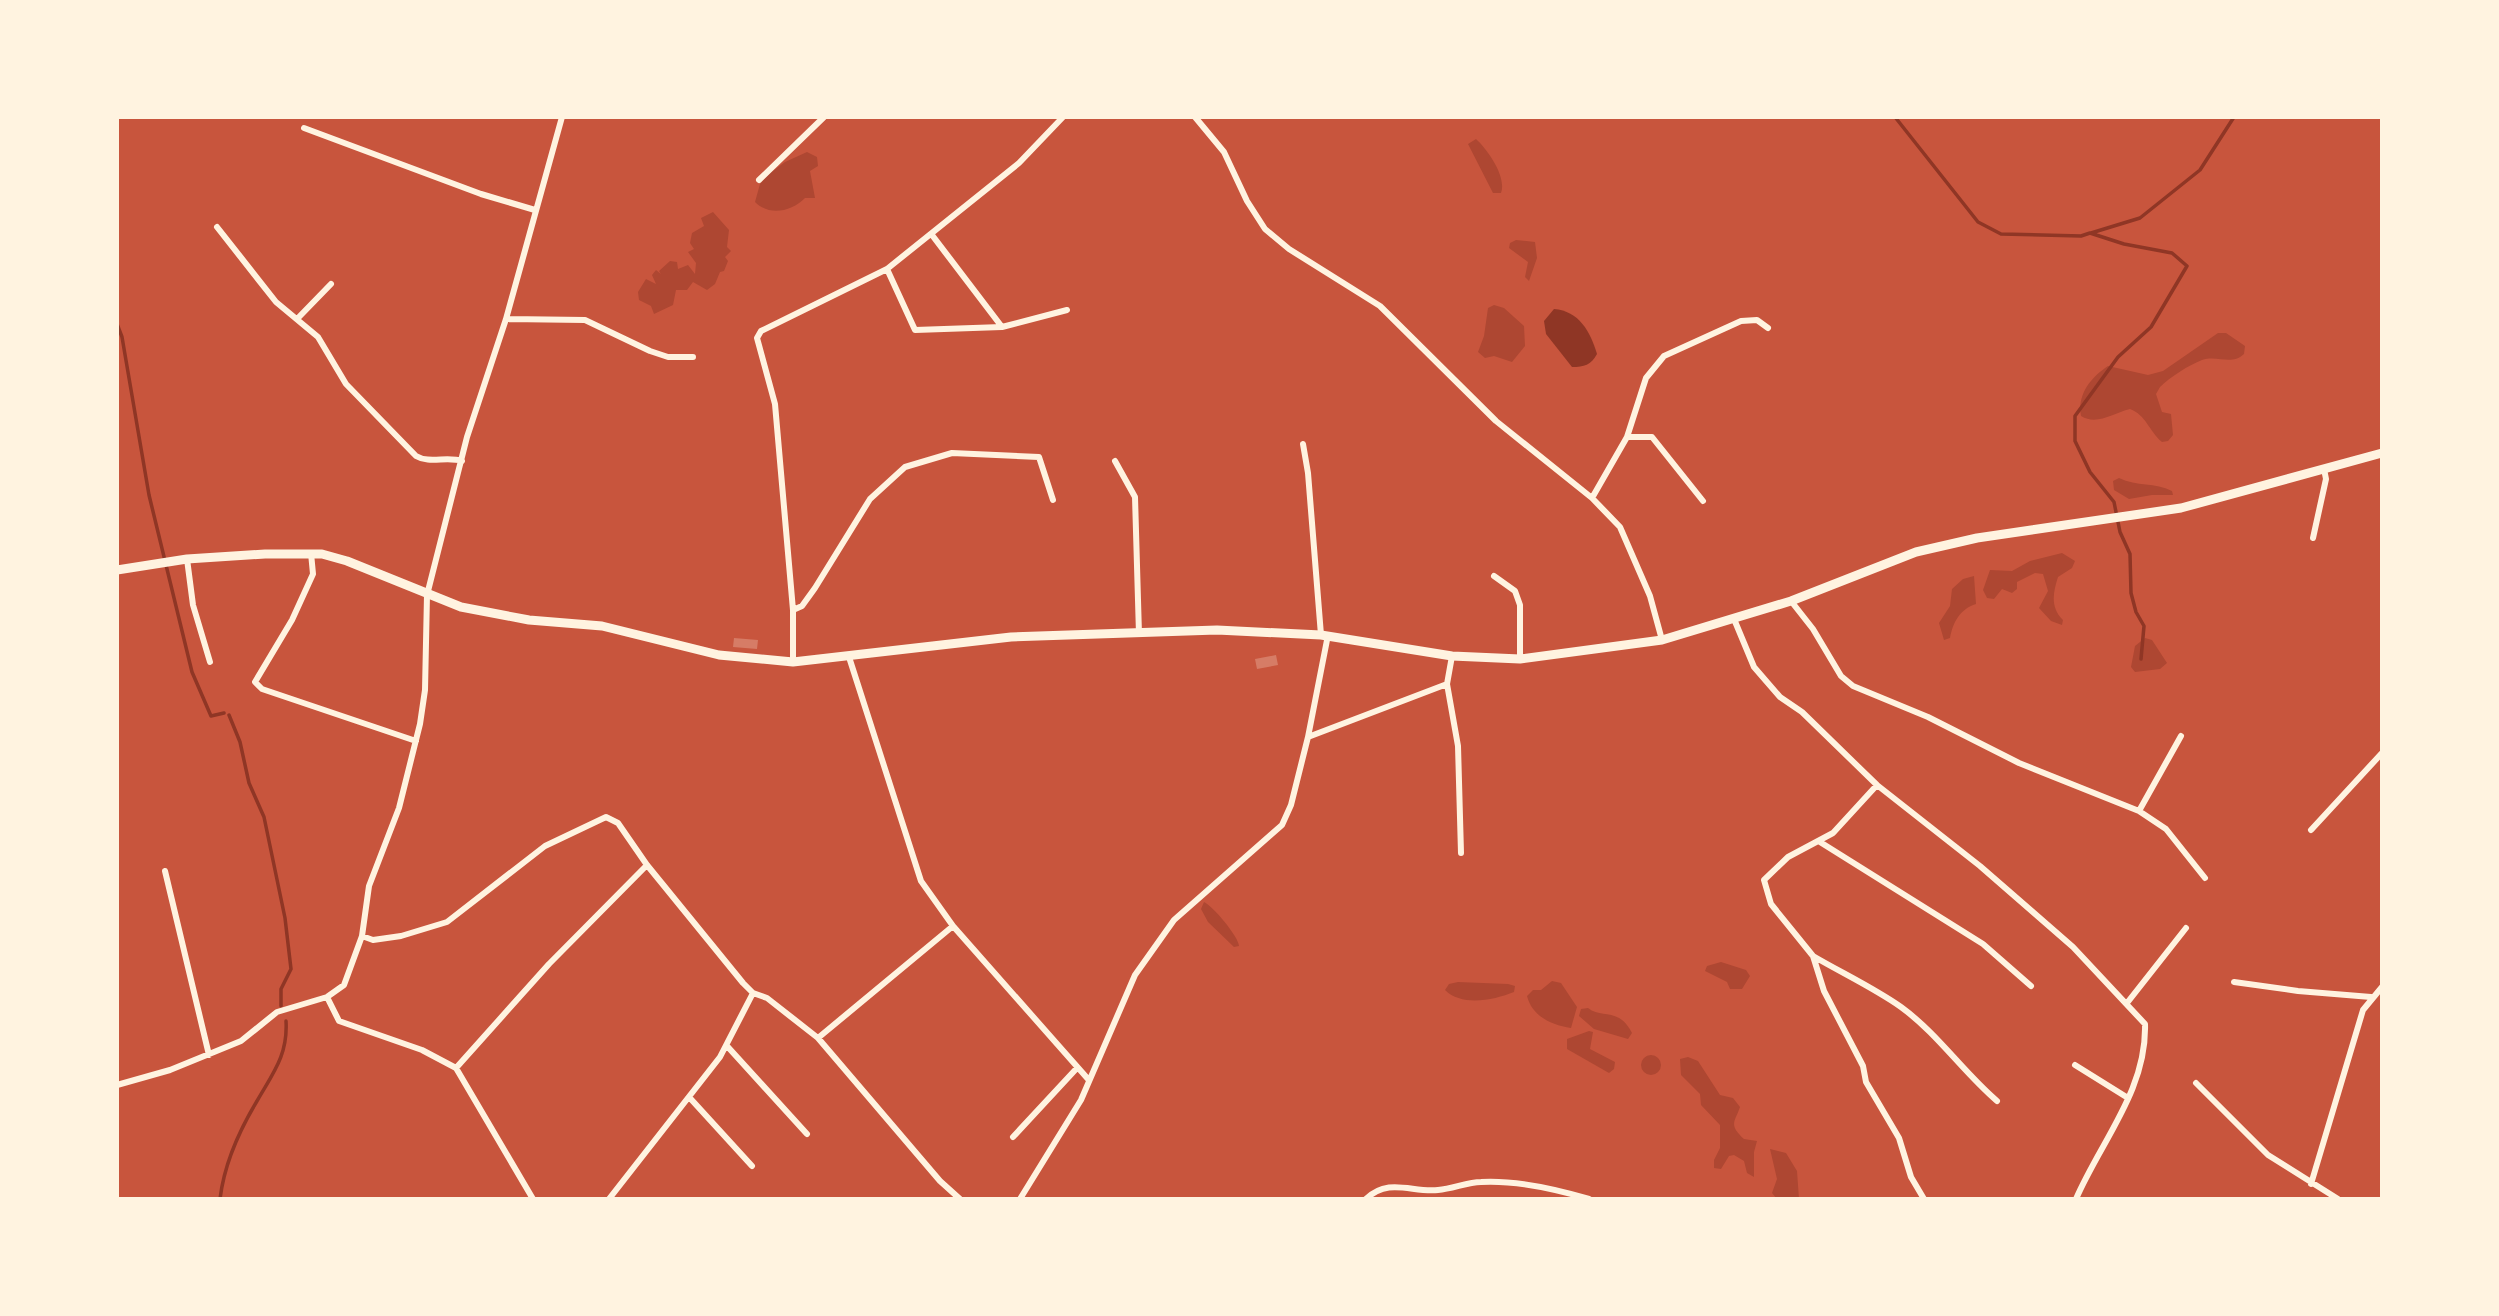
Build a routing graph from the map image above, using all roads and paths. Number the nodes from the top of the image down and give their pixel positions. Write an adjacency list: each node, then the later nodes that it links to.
1 (562, 117): 7 (street)
2 (824, 117): 6 (street)
3 (1063, 117): 9 (street)
4 (1195, 117): 24 (street)
5 (304, 128): 7 (street)
6 (759, 180)
7 (535, 210): 14 (street)
8 (216, 228): 13 (street)
9 (932, 235): 10 (street); 15 (street)
10 (887, 269): 15 (street); 34 (street)
11 (331, 284): 13 (street)
12 (1067, 310): 15 (street)
13 (298, 318): 21 (street)
14 (506, 319): 17 (street); 21 (street)
15 (1002, 327)
16 (1768, 328): 18 (street)
17 (693, 358)
18 (1627, 437): 24 (street); 26 (street)
19 (1303, 444): 37 (street)
20 (2382, 453): 23 (main road)
21 (462, 461): 32 (street)
22 (1115, 461): 36 (street)
23 (2324, 469): 27 (street); 33 (main road)
24 (1592, 498): 38 (street)
25 (1053, 500): 34 (street)
26 (1703, 502)
27 (2313, 538)
28 (311, 553): 29 (main road); 32 (main road); 47 (street)
29 (182, 560): 30 (main road); 42 (street)
30 (117, 570)
31 (1494, 576): 41 (street)
32 (427, 595): 43 (main road); 47 (street)
33 (1791, 601): 35 (main road); 50 (street)
34 (793, 610): 43 (street)
35 (1734, 620): 38 (main road); 49 (street)
36 (1139, 634): 37 (main road); 40 (main road)
37 (1325, 635): 39 (main road); 46 (street)
38 (1662, 640): 41 (main road)
39 (1452, 656): 41 (main road); 44 (street)
40 (849, 657): 43 (main road); 57 (street)
41 (1520, 659)
42 (210, 662)
43 (793, 662)
44 (1447, 684): 46 (street); 53 (street)
45 (2181, 736): 50 (street)
46 (1308, 737): 74 (street)
47 (416, 741): 59 (street)
48 (2382, 753): 51 (street)
49 (1877, 785): 52 (street); 67 (street)
50 (2140, 811): 56 (street)
51 (2311, 830)
52 (1820, 842): 60 (street); 62 (street)
53 (1461, 853)
54 (647, 865): 59 (street); 64 (street); 72 (street)
55 (165, 871): 70 (street)
56 (2206, 878)
57 (953, 926): 68 (street); 73 (street)
58 (2186, 928): 67 (street)
59 (362, 936): 65 (street)
60 (1813, 956): 79 (street); 91 (street)
61 (2234, 982): 66 (street)
62 (2031, 986)
63 (2382, 987): 66 (street)
64 (753, 993): 68 (street); 69 (street)
65 (327, 997): 70 (street); 72 (street)
66 (2371, 997): 83 (street)
67 (2127, 1003): 78 (street)
68 (818, 1038): 87 (street)
69 (727, 1046): 77 (street); 80 (street)
70 (209, 1055): 76 (street)
71 (2074, 1065): 78 (street)
72 (456, 1068): 85 (street)
73 (1077, 1068): 74 (street); 81 (street)
74 (1088, 1079): 88 (street)
75 (2196, 1083): 83 (street)
76 (117, 1085)
77 (690, 1097): 82 (street); 86 (street)
78 (2128, 1098): 92 (street)
79 (1997, 1101)
80 (807, 1134)
81 (1013, 1137)
82 (752, 1166)
83 (2311, 1184): 93 (street)
84 (1556, 1196): 89 (street); 90 (street)
85 (533, 1199)
86 (609, 1199)
87 (960, 1199)
88 (1020, 1199)
89 (1366, 1199)
90 (1588, 1199)
91 (1924, 1199)
92 (2076, 1199)
93 (2338, 1199)

